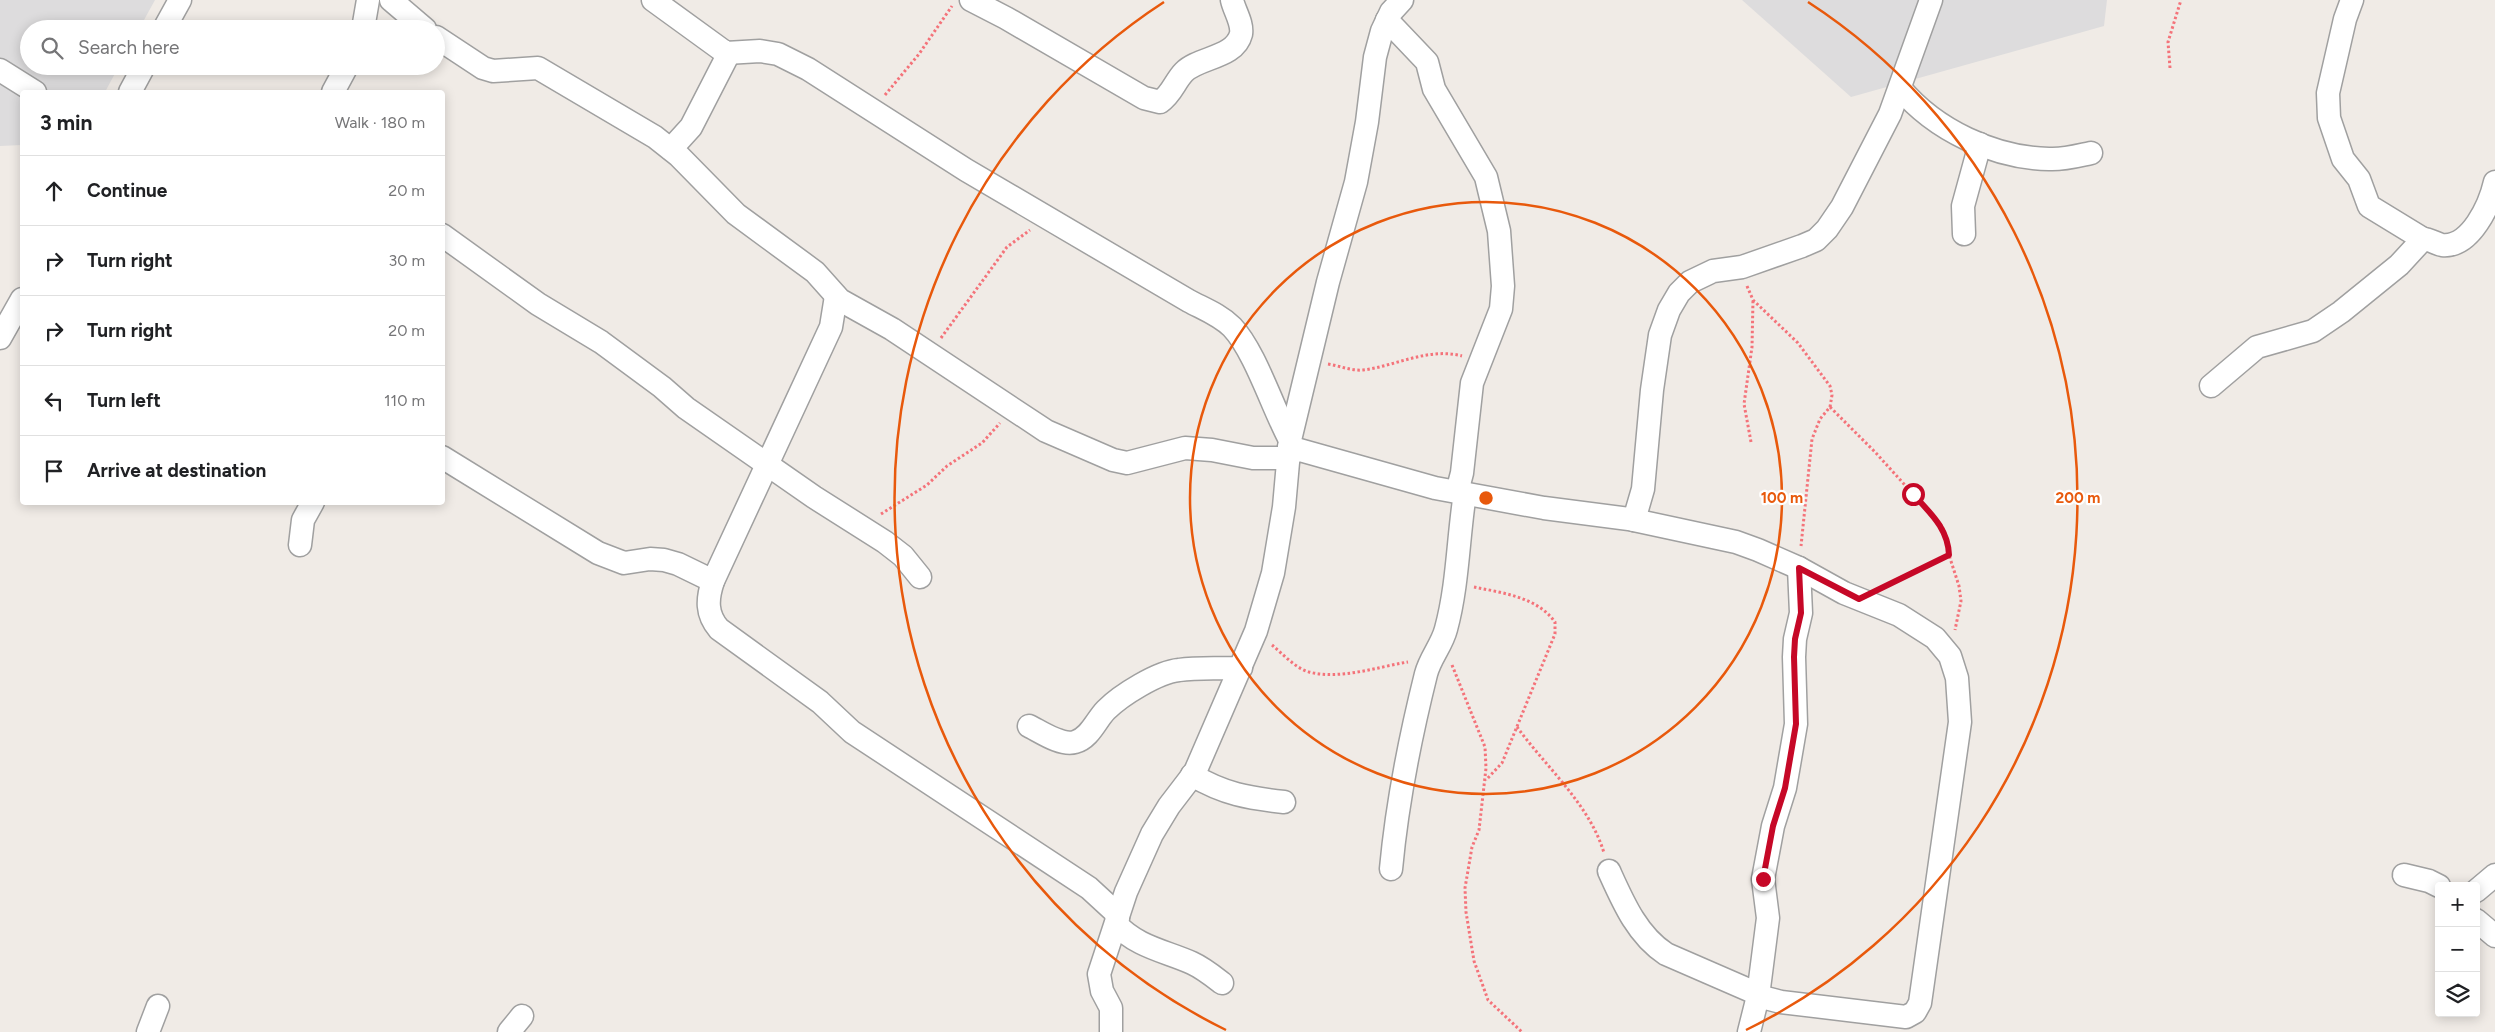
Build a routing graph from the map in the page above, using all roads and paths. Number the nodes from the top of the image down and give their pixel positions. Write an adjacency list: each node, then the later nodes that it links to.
1 (180, 0): 12 (street)
2 (368, 0): 13 (street)
3 (391, 0): 14 (street)
4 (653, 0): 17 (street)
5 (956, 0): 26 (path)
6 (971, 0): 7 (street)
7 (1232, 0)
8 (1402, 0): 15 (street)
9 (1931, 0): 22 (street)
10 (2181, 0): 18 (path)
11 (2352, 0): 34 (street)
12 (169, 20)
13 (365, 20)
14 (414, 20)
15 (1387, 20): 41 (street); 42 (street)
16 (445, 43): 28 (street)
17 (729, 53): 26 (street); 28 (street)
18 (2170, 68)
19 (0, 70): 23 (street)
20 (139, 75): 24 (street)
21 (342, 75): 25 (street)
22 (1900, 88): 27 (street); 35 (street)
23 (32, 90)
24 (131, 90)
25 (334, 90)
26 (872, 111): 31 (street)
27 (1980, 144): 29 (street); 32 (street)
28 (671, 149): 36 (street)
29 (2091, 153)
30 (2495, 182): 34 (street)
31 (1050, 220): 40 (path); 47 (street)
32 (1964, 234)
33 (445, 237): 49 (street)
34 (2424, 238): 43 (street)
35 (1742, 267): 37 (path); 52 (street)
36 (836, 296): 40 (street); 49 (street)
37 (1754, 300): 44 (path); 46 (path)
38 (20, 302): 39 (street)
39 (0, 338)
40 (929, 355): 45 (street)
41 (1309, 359): 42 (path); 47 (street)
42 (1479, 361): 50 (street)
43 (2211, 386)
44 (1830, 407): 55 (path); 56 (path)
45 (1011, 409): 47 (street); 53 (path)
46 (1750, 442)
47 (1289, 448): 50 (street); 61 (street)
48 (445, 458): 58 (street)
49 (768, 464): 53 (street); 58 (street)
50 (1461, 493): 52 (street); 59 (street)
51 (311, 505): 54 (street)
52 (1634, 520): 56 (street)
53 (858, 526): 57 (street)
54 (300, 545)
55 (1949, 555): 60 (path); 63 (path)
56 (1799, 568): 60 (street); 80 (street)
57 (920, 576)
58 (713, 581): 76 (street)
59 (1454, 584): 62 (street); 66 (path)
60 (1859, 599): 63 (street)
61 (1256, 632): 62 (path); 64 (street)
62 (1437, 651): 68 (path); 70 (street)
63 (1950, 656): 80 (street)
64 (1240, 668): 65 (street); 67 (street)
65 (1029, 726)
66 (1517, 727): 68 (path); 71 (path)
67 (1192, 775): 69 (street); 76 (street)
68 (1485, 780): 84 (path)
69 (1284, 802)
70 (1391, 869)
71 (1609, 871): 80 (street)
72 (2404, 875): 74 (street)
73 (2495, 876): 75 (street)
74 (2435, 884)
75 (2480, 888)
76 (1117, 921): 79 (street); 82 (street)
77 (2480, 923): 78 (street)
78 (2495, 936)
79 (1222, 983)
80 (1758, 995): 85 (street)
81 (158, 1006): 83 (street)
82 (1111, 1031)
83 (148, 1032)
84 (1522, 1032)
85 (1749, 1032)

